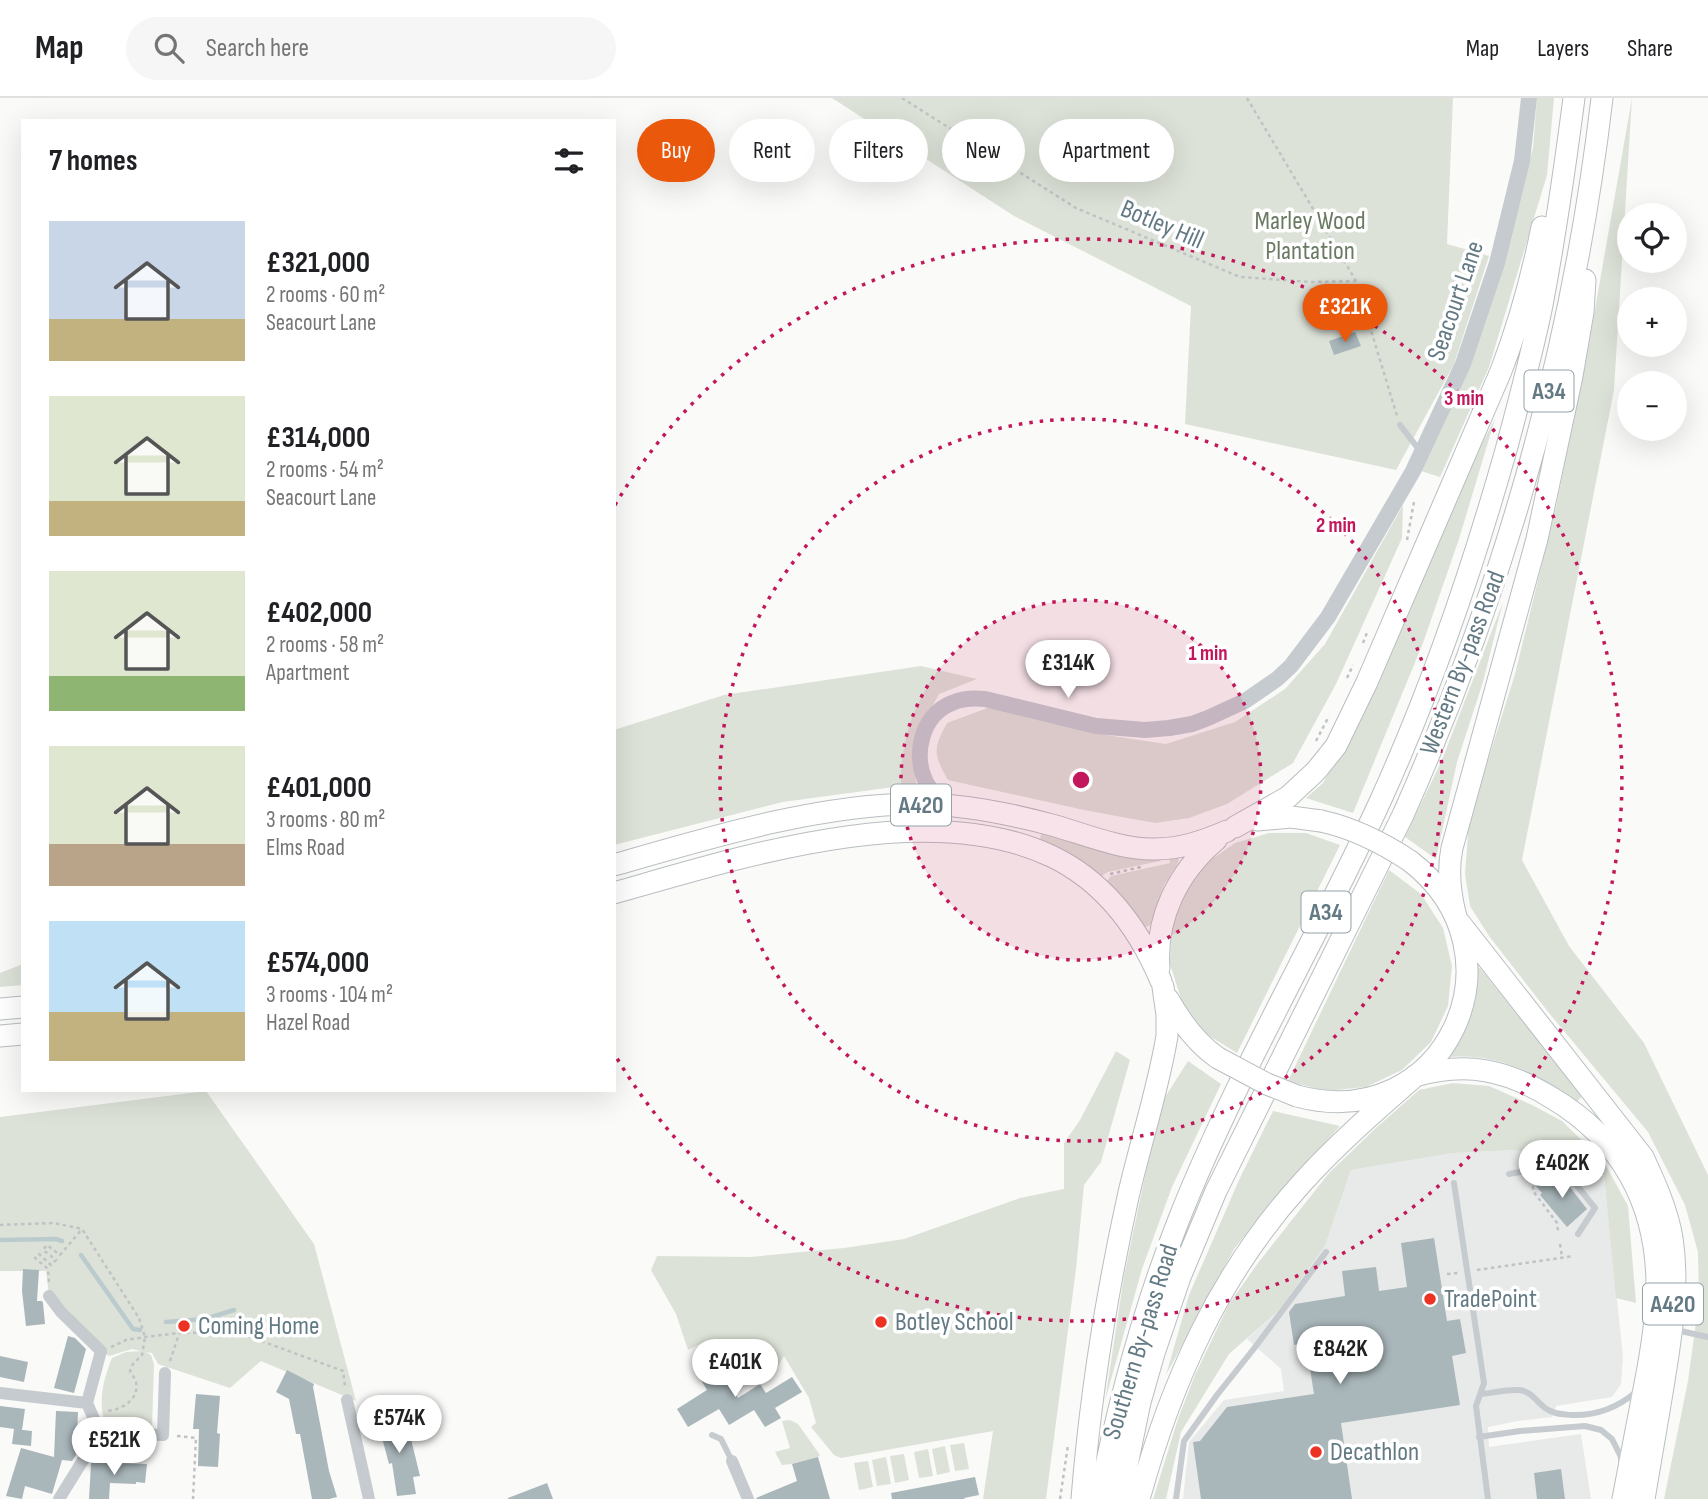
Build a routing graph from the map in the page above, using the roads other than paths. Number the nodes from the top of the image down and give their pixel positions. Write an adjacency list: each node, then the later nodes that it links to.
1 (1529, 98): 6 (street, Seacourt Lane)
2 (1573, 98): 8 (main road); 20 (main road, Western By-pass Road / A34)
3 (1602, 98): 4 (main road, Western By-pass Road / A34)
4 (1598, 135): 11 (main road); 21 (main road, Western By-pass Road / A34)
5 (1400, 425): 6 (lane)
6 (1421, 452): 7 (street, Seacourt Lane)
7 (945, 805): 8 (main road, A420); 9 (main road, A420)
8 (1231, 829): 11 (main road, bridge); 12 (main road)
9 (616, 864)
10 (616, 892): 12 (main road, A420)
11 (1457, 919): 17 (main road); 25 (main road, A420)
12 (1162, 984): 17 (main road, bridge); 41 (main road)
13 (21, 1007): 14 (main road)
14 (0, 1009)
15 (21, 1034): 16 (main road)
16 (0, 1036)
17 (1414, 1077): 28 (main road, A420); 44 (main road)
18 (1510, 1174): 22 (lane)
19 (1454, 1183): 30 (lane)
20 (1192, 1187): 42 (main road, Southern By-pass Road / A34)
21 (1216, 1191): 43 (main road, Southern By-pass Road / A34)
22 (1578, 1234)
23 (1326, 1252): 45 (lane)
24 (49, 1296): 32 (street)
25 (1671, 1329): 26 (lane); 37 (main road, A420)
26 (1708, 1337)
27 (165, 1373): 33 (street)
28 (1645, 1385): 30 (lane); 37 (main road, A420)
29 (0, 1394): 32 (street)
30 (1481, 1394): 35 (lane)
31 (347, 1399): 39 (street)
32 (86, 1403): 33 (street)
33 (100, 1433): 38 (street)
34 (712, 1435): 36 (lane)
35 (1479, 1437): 37 (lane); 46 (lane)
36 (732, 1461): 40 (street)
37 (1630, 1498)
38 (60, 1499)
39 (369, 1499)
40 (748, 1499)
41 (1082, 1499)
42 (1099, 1499)
43 (1120, 1499)
44 (1139, 1499)
45 (1176, 1499)
46 (1488, 1499)

